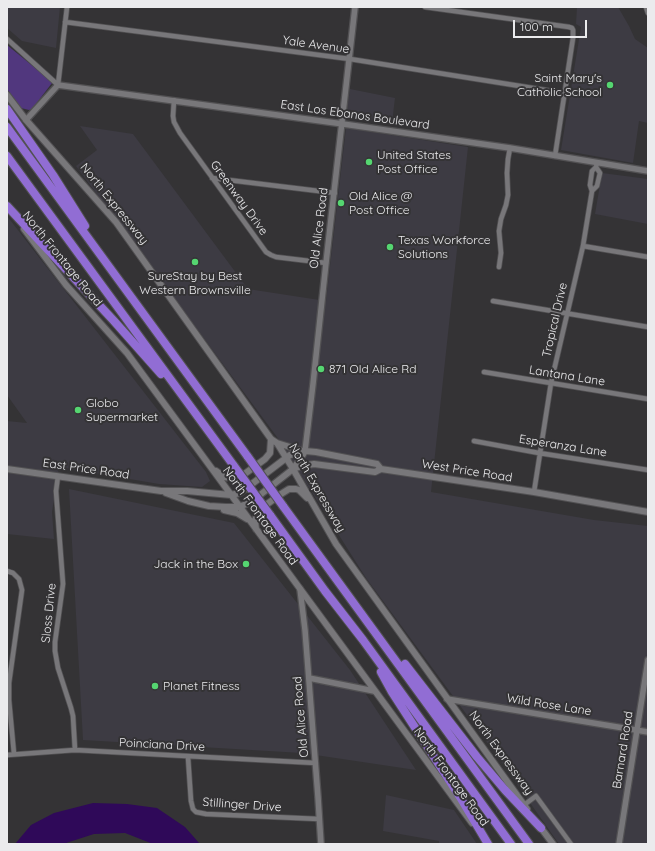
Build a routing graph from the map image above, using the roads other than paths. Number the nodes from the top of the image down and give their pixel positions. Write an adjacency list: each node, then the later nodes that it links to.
1 (67, 7): 6 (street)
2 (356, 7): 8 (street, Old Alice Road)
3 (425, 7): 10 (street)
4 (646, 7): 5 (street)
5 (648, 13)
6 (65, 22): 8 (street, Yale Avenue); 9 (street)
7 (7, 39): 9 (street)
8 (350, 59): 10 (street, Yale Avenue); 15 (street, Old Alice Road)
9 (58, 86): 12 (street, East Los Ebanos Boulevard); 14 (street)
10 (564, 93): 19 (street)
11 (7, 95): 14 (main road, North Expressway)
12 (174, 100): 15 (street, East Los Ebanos Boulevard); 22 (street, Greenway Drive)
13 (7, 109): 30 (highway)
14 (26, 120): 38 (main road, North Expressway)
15 (343, 124): 17 (street, East Los Ebanos Boulevard); 24 (street, Old Alice Road)
16 (7, 127): 30 (highway)
17 (510, 148): 19 (street, East Los Ebanos Boulevard); 29 (street)
18 (7, 156): 37 (highway)
19 (555, 156): 20 (street, East Los Ebanos Boulevard)
20 (597, 165): 21 (street, East Los Ebanos Boulevard); 23 (street, Tropical Drive); 23 (street, Tropical Drive)
21 (648, 171)
22 (212, 178): 24 (street); 28 (street, Greenway Drive)
23 (592, 191): 26 (street, Tropical Drive)
24 (335, 193): 28 (street, Old Alice Road)
25 (7, 206): 37 (highway); 43 (main road, North Frontage Road)
26 (583, 246): 27 (street); 32 (street, Tropical Drive)
27 (648, 257)
28 (326, 263): 40 (street, Old Alice Road)
29 (500, 267)
30 (124, 288): 60 (highway, bridge)
31 (493, 301): 32 (street)
32 (567, 314): 33 (street); 35 (street, Tropical Drive)
33 (648, 327)
34 (484, 372): 35 (street, Lantana Lane)
35 (550, 383): 36 (street, Lantana Lane); 41 (street, Tropical Drive)
36 (648, 399)
37 (194, 411): 61 (highway, bridge)
38 (274, 440): 40 (main road); 42 (main road, North Expressway); 43 (main road)
39 (474, 441): 41 (street, Esperanza Lane)
40 (305, 452): 42 (main road, West Price Road); 44 (main road, West Price Road); 46 (main road)
41 (539, 453): 47 (street, Esperanza Lane); 50 (street, Tropical Drive)
42 (286, 458): 46 (main road, North Expressway); 51 (main road)
43 (211, 468): 51 (main road, North Frontage Road)
44 (381, 468): 46 (main road); 50 (main road, West Price Road)
45 (7, 469): 48 (main road, East Price Road)
46 (293, 469): 52 (main road, North Expressway); 54 (main road)
47 (648, 470)
48 (58, 476): 49 (main road, East Price Road); 68 (street, Sloss Drive)
49 (161, 491): 51 (main road, East Price Road); 53 (main road, East Price Road)
50 (534, 492): 55 (main road, West Price Road)
51 (232, 495): 54 (main road, North Frontage Road)
52 (312, 502): 57 (main road); 65 (main road, North Expressway)
53 (209, 506): 54 (main road, East Price Road); 56 (main road)
54 (239, 507): 56 (main road, North Frontage Road)
55 (648, 512)
56 (249, 521): 57 (main road, North Frontage Road)
57 (256, 528): 59 (main road, North Frontage Road)
58 (7, 571): 69 (street)
59 (300, 589): 63 (street, Old Alice Road); 64 (main road, North Frontage Road)
60 (378, 636): 75 (highway); 79 (highway)
61 (363, 640): 77 (highway); 78 (highway)
62 (648, 660): 66 (street, Barnard Road)
63 (309, 678): 64 (street); 72 (street, Old Alice Road)
64 (374, 691): 77 (main road, North Frontage Road)
65 (447, 699): 66 (street, Wild Rose Lane); 73 (main road, North Expressway)
66 (637, 730): 67 (street, Wild Rose Lane); 82 (street, Barnard Road)
67 (648, 732)
68 (75, 750): 69 (street, Poinciana Drive); 71 (street, Poinciana Drive)
69 (14, 754): 70 (street, Poinciana Drive)
70 (7, 755)
71 (188, 757): 72 (street, Poinciana Drive); 74 (street, Stillinger Drive)
72 (316, 763): 74 (street, Old Alice Road)
73 (524, 805): 75 (main road, North Expressway); 81 (street)
74 (319, 819): 76 (street, Old Alice Road)
75 (541, 828): 80 (main road, North Expressway)
76 (321, 844)
77 (487, 844)
78 (511, 844)
79 (529, 844)
80 (553, 844)
81 (571, 844)
82 (618, 844)

